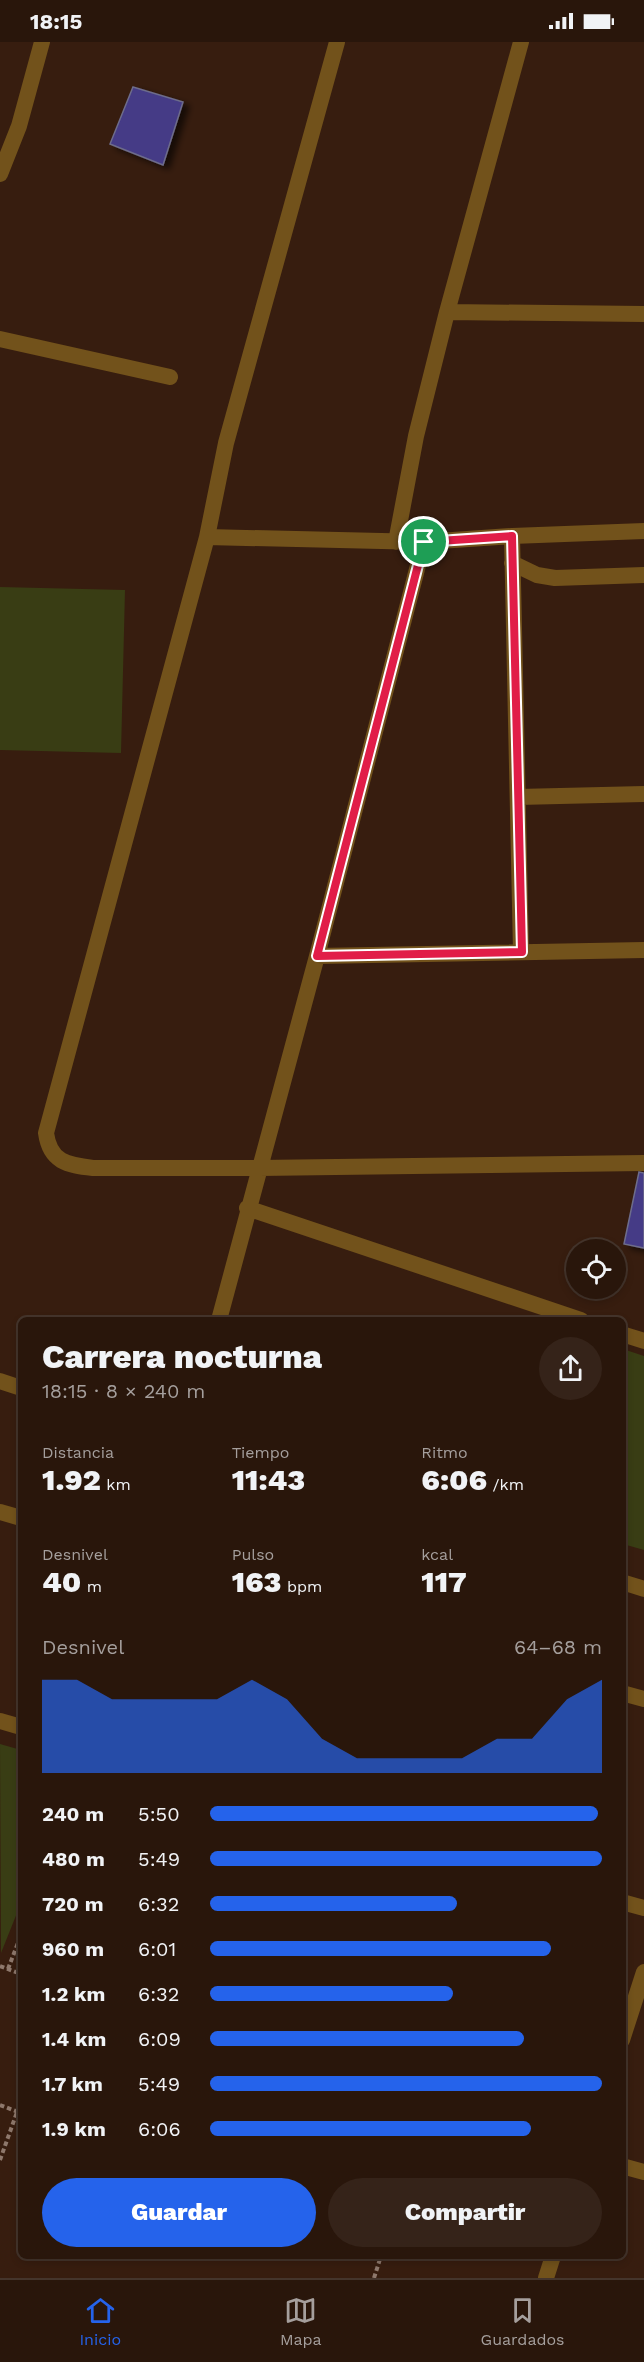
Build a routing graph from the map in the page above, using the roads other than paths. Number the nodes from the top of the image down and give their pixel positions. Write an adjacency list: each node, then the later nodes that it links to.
1 (42, 42): 4 (street)
2 (337, 42): 11 (street)
3 (521, 42): 5 (street)
4 (0, 174)
5 (447, 312): 6 (street); 12 (street)
6 (644, 314)
7 (0, 339): 8 (street)
8 (170, 376)
9 (644, 531): 10 (street)
10 (512, 536): 13 (street); 14 (street)
11 (207, 537): 12 (street); 22 (street)
12 (396, 542): 13 (street)
13 (424, 542): 20 (street)
14 (513, 563): 15 (street); 17 (street)
15 (644, 575)
16 (644, 794): 17 (street)
17 (518, 797): 19 (street)
18 (644, 950): 19 (street)
19 (522, 952): 20 (street)
20 (317, 956): 22 (street)
21 (644, 1162): 22 (street)
22 (258, 1168): 23 (street)
23 (247, 1208): 24 (street); 25 (street)
24 (220, 1317)
25 (572, 1317)
26 (626, 1335): 27 (street)
27 (644, 1341)
28 (0, 1382): 29 (street)
29 (18, 1387)
30 (0, 1512): 31 (street)
31 (18, 1517)
32 (626, 1583): 33 (street)
33 (644, 1589)
34 (626, 1694): 35 (street)
35 (644, 1699)
36 (0, 1720): 37 (street)
37 (18, 1725)
38 (626, 1903): 39 (street)
39 (644, 1908)
40 (644, 1972): 41 (street)
41 (626, 2028)
42 (626, 2167): 43 (street)
43 (644, 2172)
44 (552, 2259): 45 (street)
45 (546, 2278)

